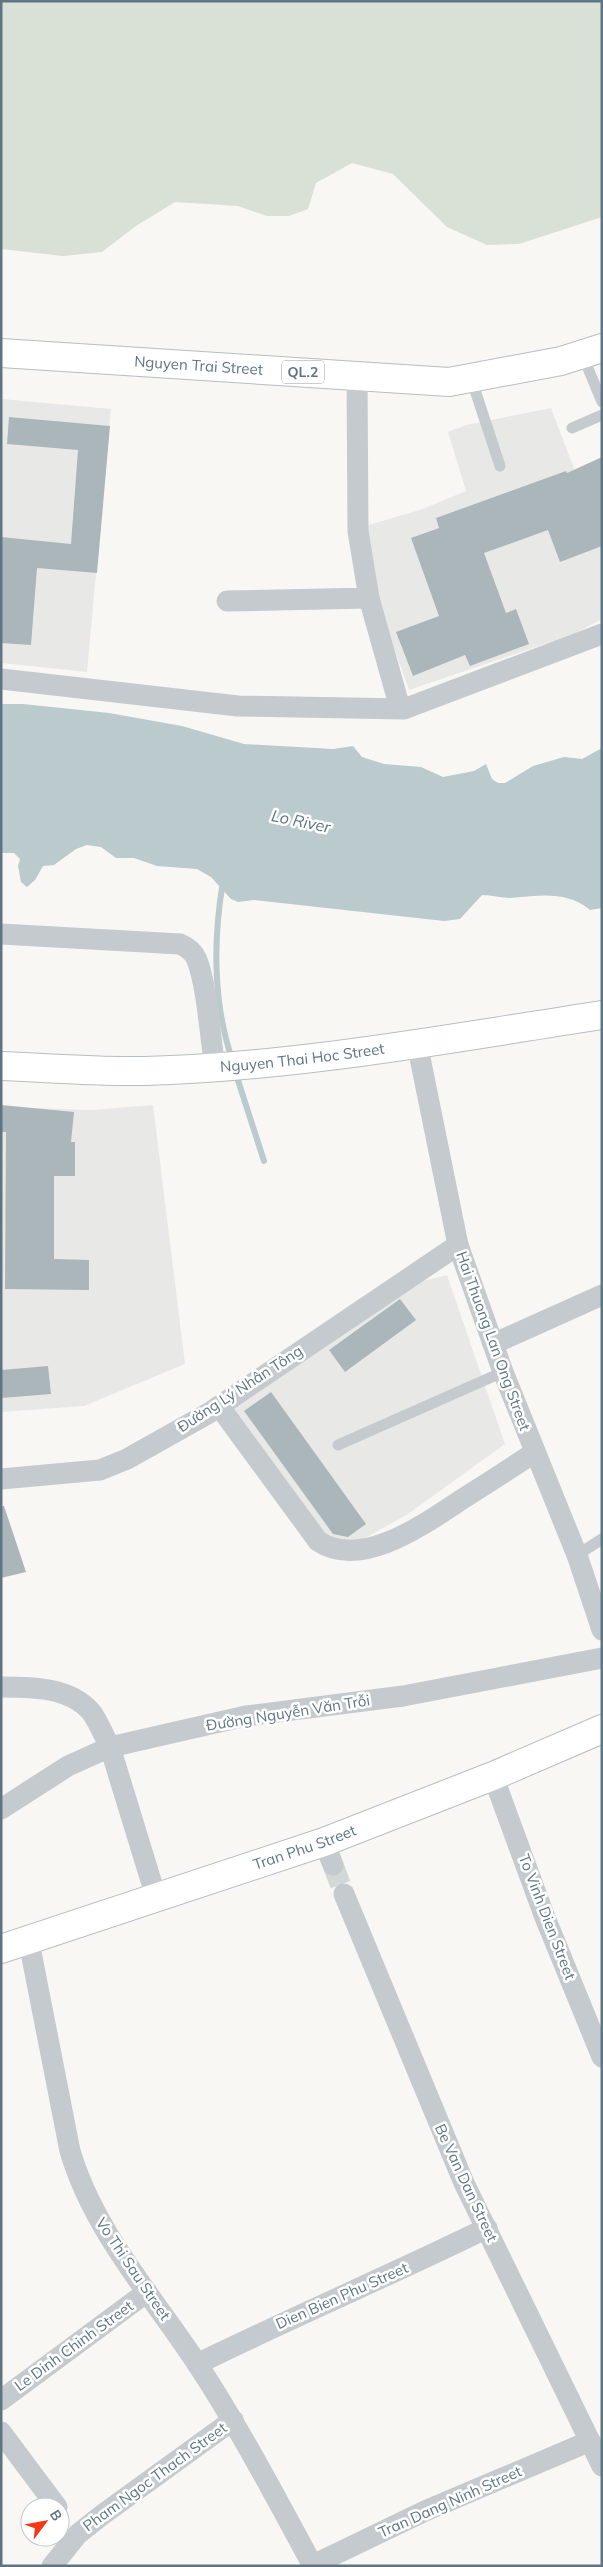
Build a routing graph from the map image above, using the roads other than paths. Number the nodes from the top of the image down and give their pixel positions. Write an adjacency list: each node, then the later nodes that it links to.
1 (592, 351): 4 (main road, Nguyen Trai Street / QL.2); 5 (lane)
2 (1, 353): 3 (main road, Nguyen Trai Street / QL.2)
3 (357, 376): 4 (main road, Nguyen Trai Street / QL.2); 9 (street)
4 (471, 378): 8 (lane)
5 (602, 402)
6 (602, 414): 7 (lane)
7 (572, 428)
8 (500, 466)
9 (369, 598): 10 (street); 13 (street)
10 (227, 601)
11 (602, 634): 13 (street)
12 (1, 679): 13 (street)
13 (400, 708)
14 (1, 934): 18 (street)
15 (602, 1015): 16 (main road, Nguyen Thai Hoc Street)
16 (417, 1043): 18 (main road, Nguyen Thai Hoc Street); 19 (street, Hai Thuong Lan Ong Street)
17 (1, 1066): 18 (main road, Nguyen Thai Hoc Street)
18 (217, 1067)
19 (458, 1245): 21 (street, Hai Thuong Lan Ong Street); 23 (street, Đường Lý Nhân Tông)
20 (602, 1295): 21 (street)
21 (492, 1344): 22 (street, Hai Thuong Lan Ong Street)
22 (503, 1372): 24 (lane); 25 (street, Hai Thuong Lan Ong Street)
23 (219, 1406): 25 (street); 26 (street, Đường Lý Nhân Tông)
24 (338, 1445)
25 (535, 1452): 28 (street, Hai Thuong Lan Ong Street)
26 (1, 1479)
27 (602, 1539): 28 (lane)
28 (577, 1555): 29 (street, Hai Thuong Lan Ong Street)
29 (602, 1630)
30 (602, 1658): 33 (street, Đường Nguyễn Văn Trỗi)
31 (1, 1687): 33 (street)
32 (602, 1729): 34 (main road, Tran Phu Street)
33 (110, 1747): 35 (street, Đường Nguyễn Văn Trỗi); 37 (street)
34 (494, 1776): 37 (main road, Tran Phu Street); 40 (street, To Vinh Dien Street)
35 (1, 1809)
36 (344, 1894): 41 (street, Be Van Dan Street)
37 (156, 1897): 38 (main road, Tran Phu Street)
38 (28, 1942): 39 (main road, Tran Phu Street); 42 (street, Vo Thi Sau Street)
39 (1, 1949)
40 (602, 2057)
41 (487, 2228): 43 (street, Dien Bien Phu Street); 47 (street, Be Van Dan Street)
42 (147, 2292): 43 (street, Vo Thi Sau Street); 44 (street, Le Dinh Chinh Street)
43 (197, 2364): 45 (street, Vo Thi Sau Street)
44 (1, 2400)
45 (233, 2420): 51 (street, Pham Ngoc Thach Street); 53 (street, Vo Thi Sau Street)
46 (1, 2432): 49 (street)
47 (590, 2441): 48 (street, Be Van Dan Street); 53 (street, Tran Dang Ninh Street)
48 (602, 2466)
49 (50, 2497)
50 (70, 2523): 51 (street, Pham Ngoc Thach Street)
51 (78, 2534): 52 (street, Pham Ngoc Thach Street)
52 (52, 2566)
53 (313, 2566)

